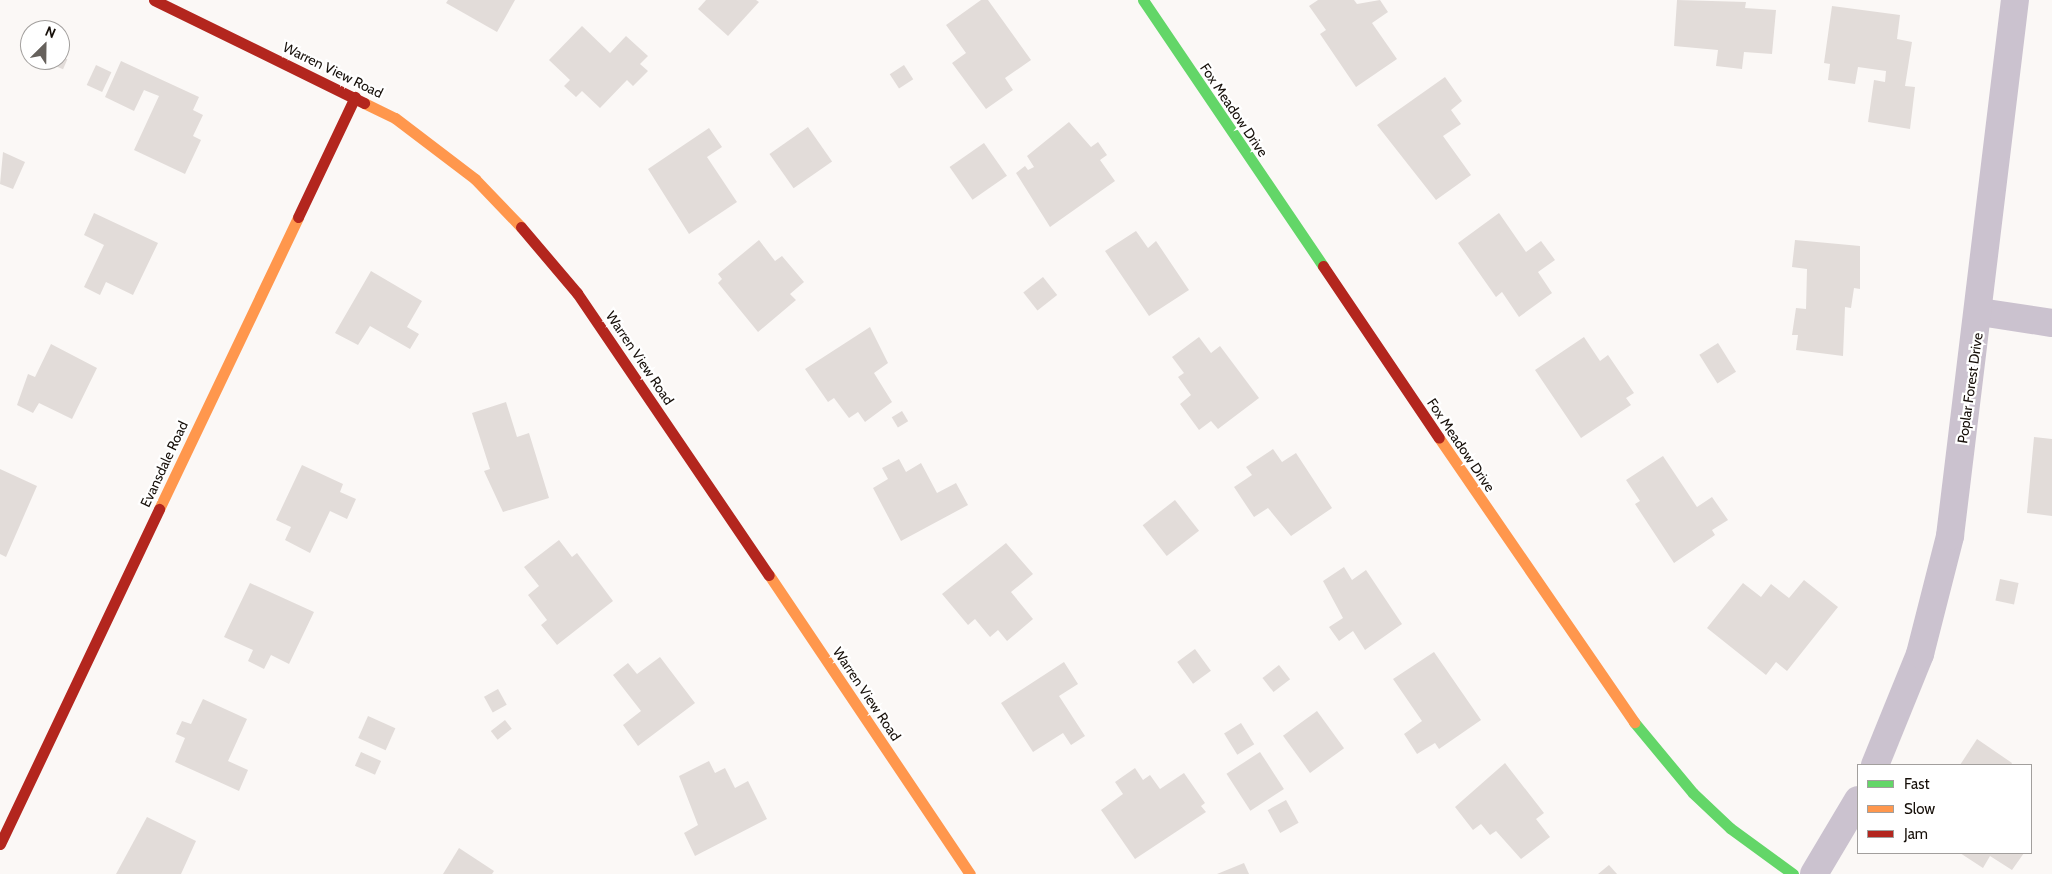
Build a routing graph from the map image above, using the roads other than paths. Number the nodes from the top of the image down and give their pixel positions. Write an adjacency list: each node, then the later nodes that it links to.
1 (154, 0): 4 (street, Warren View Road)
2 (1142, 0): 11 (street, Fox Meadow Drive)
3 (2015, 0): 5 (street, Poplar Forest Drive)
4 (356, 97): 9 (street, Evansdale Road); 10 (street, Warren View Road)
5 (1980, 312): 6 (street); 7 (street, Poplar Forest Drive)
6 (2052, 324)
7 (1875, 764)
8 (1857, 802): 12 (street)
9 (0, 844)
10 (970, 874)
11 (1793, 874)
12 (1814, 874)

